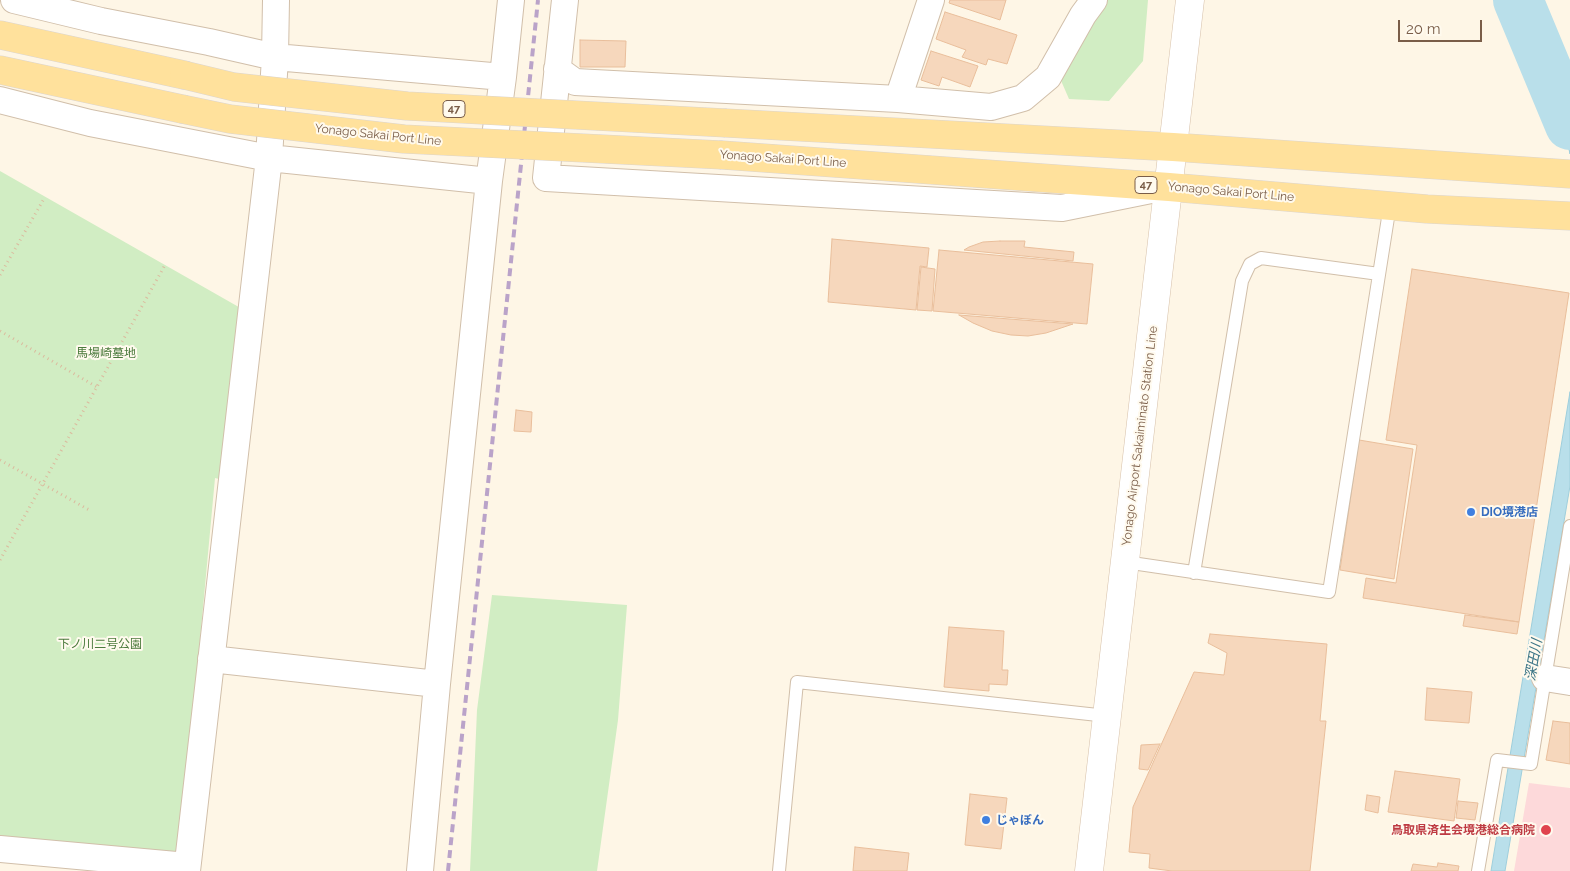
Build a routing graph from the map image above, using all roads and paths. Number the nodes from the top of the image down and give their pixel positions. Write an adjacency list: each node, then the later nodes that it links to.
1 (14, 0): 9 (street)
2 (276, 0): 9 (street)
3 (511, 0): 12 (street)
4 (565, 0): 10 (street)
5 (931, 0): 13 (street)
6 (1094, 0): 13 (street)
7 (1190, 0): 15 (main road, Yonago Airport Sakaiminato Station Line)
8 (0, 35): 15 (main road, 47, bridge)
9 (275, 57): 12 (street); 16 (street)
10 (557, 69): 13 (street); 19 (street)
11 (0, 70): 19 (main road, Yonago Sakai Port Line / 47, bridge)
12 (503, 77): 18 (street)
13 (898, 99)
14 (0, 100): 16 (street)
15 (1173, 147): 17 (main road, 47); 19 (main road, Yonago Airport Sakaiminato Station Line)
16 (269, 158): 18 (street); 35 (street)
17 (1570, 174)
18 (489, 181): 38 (street)
19 (1169, 186): 21 (main road, Yonago Sakai Port Line / 47); 33 (main road, Yonago Airport Sakaiminato Station Line)
20 (45, 197): 25 (path)
21 (1390, 205): 22 (main road, Yonago Sakai Port Line / 47); 24 (lane)
22 (1570, 216)
23 (165, 265): 27 (path)
24 (1379, 274): 34 (lane); 34 (lane)
25 (0, 276)
26 (0, 332): 27 (path)
27 (97, 387): 29 (path)
28 (0, 460): 29 (path)
29 (43, 484): 30 (path); 32 (path)
30 (91, 511)
31 (1570, 526): 36 (lane)
32 (0, 560)
33 (1125, 562): 34 (lane); 39 (main road, Yonago Airport Sakaiminato Station Line)
34 (1194, 573)
35 (211, 659): 38 (street); 41 (street)
36 (1544, 678): 37 (street); 45 (lane)
37 (1570, 682)
38 (436, 684): 42 (street)
39 (1107, 716): 43 (lane); 44 (main road, Yonago Airport Sakaiminato Station Line)
40 (0, 849): 41 (street)
41 (187, 868)
42 (420, 871)
43 (779, 871)
44 (1088, 871)
45 (1478, 871)

